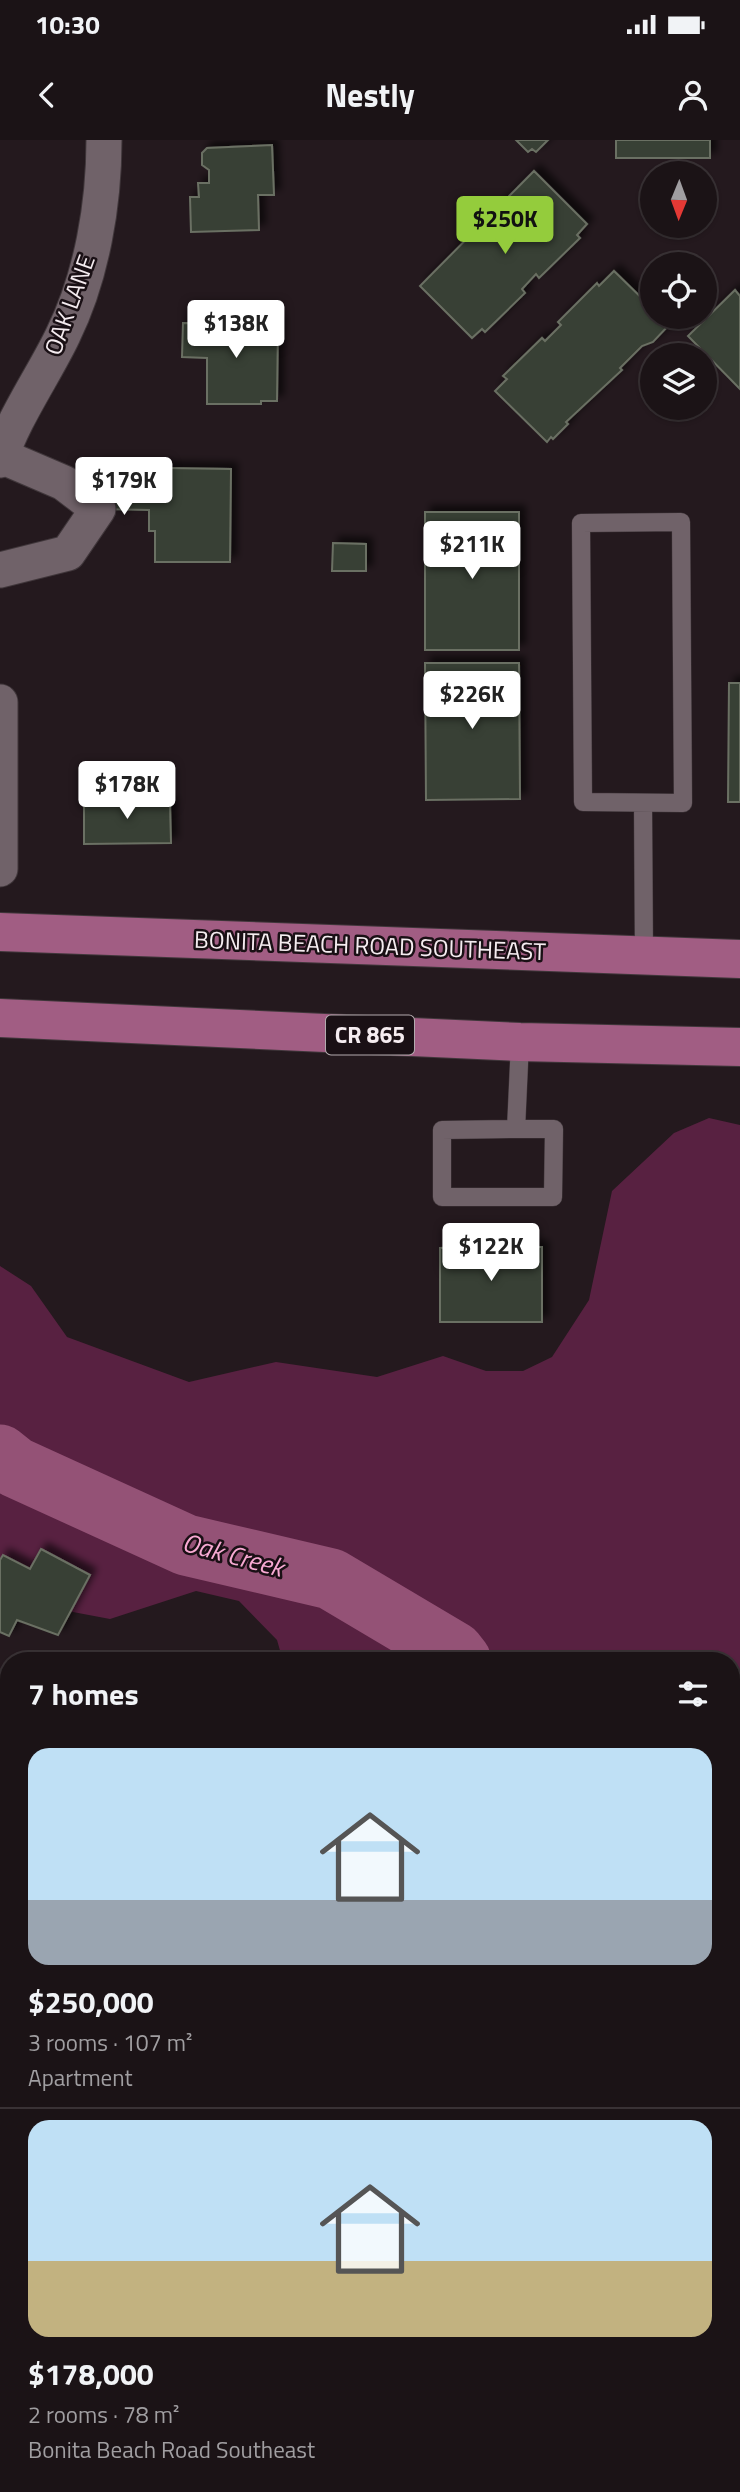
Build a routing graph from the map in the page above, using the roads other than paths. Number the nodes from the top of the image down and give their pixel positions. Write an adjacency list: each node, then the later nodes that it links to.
1 (104, 140): 2 (street, OAK LANE)
2 (1, 458): 3 (street)
3 (0, 570)
4 (0, 702): 6 (street)
5 (643, 803): 5 (lane); 8 (lane)
6 (0, 869)
7 (0, 932): 8 (main road, BONITA BEACH ROAD SOUTHEAST)
8 (644, 957): 9 (main road, BONITA BEACH ROAD SOUTHEAST)
9 (740, 959)
10 (0, 1018): 11 (main road, CR 865)
11 (520, 1042): 12 (main road, CR 865); 13 (lane)
12 (740, 1047)
13 (516, 1129): 13 (lane)

